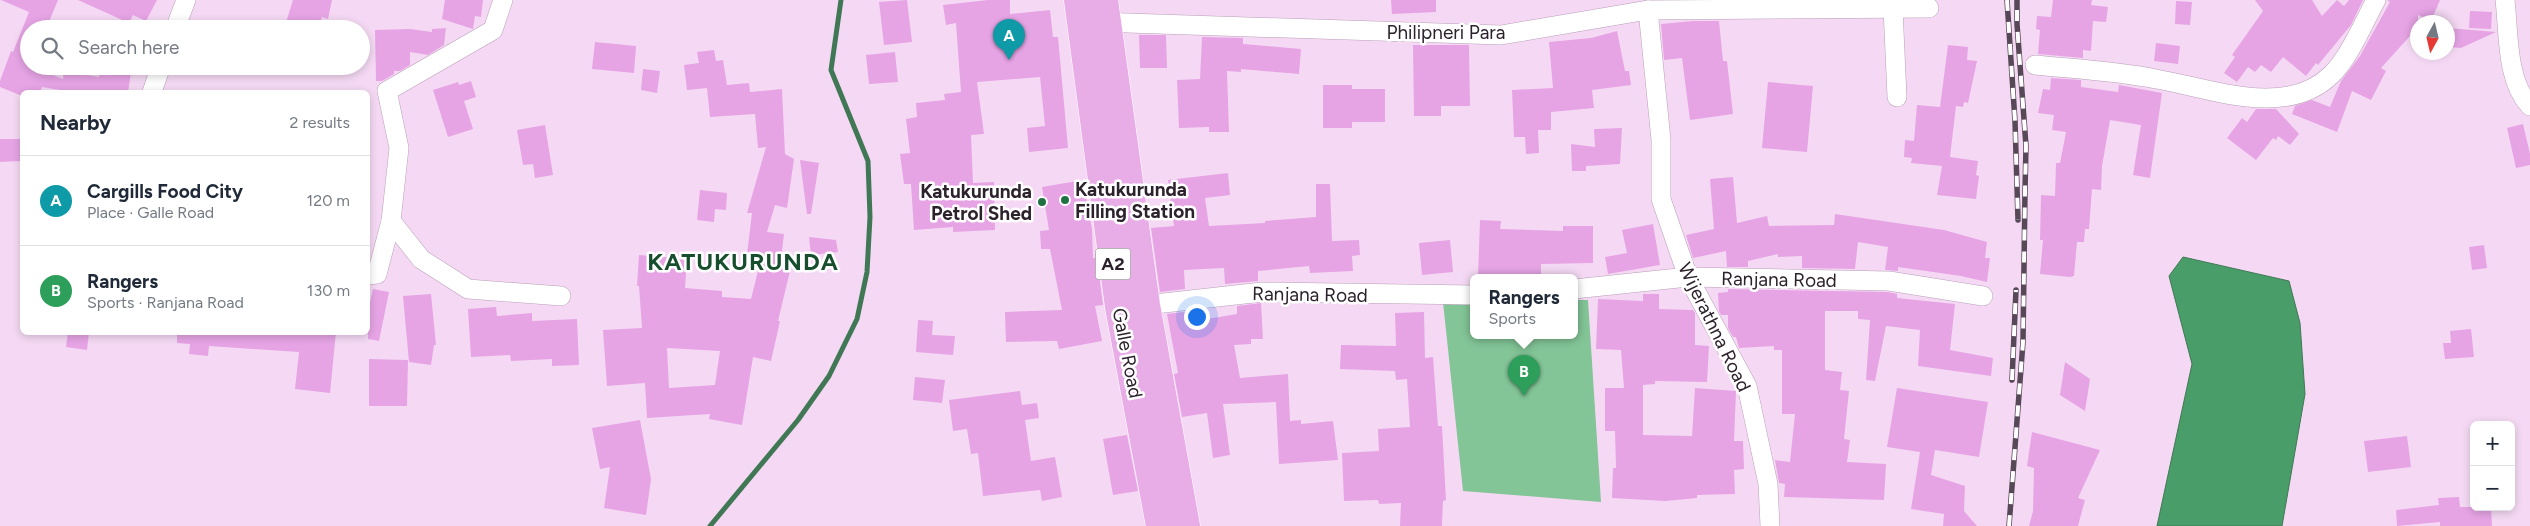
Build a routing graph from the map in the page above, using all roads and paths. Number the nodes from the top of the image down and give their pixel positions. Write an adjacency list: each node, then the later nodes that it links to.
1 (186, 0): 9 (street)
2 (503, 0): 17 (street)
3 (2376, 0): 10 (street)
4 (2505, 0): 14 (street)
5 (1893, 8): 6 (street, Philipneri Para); 7 (street, Philipneri Para); 13 (street)
6 (1929, 8)
7 (1648, 10): 8 (street, Philipneri Para); 19 (street, Wijerathna Road)
8 (1092, 11): 15 (highway, Galle Road / A2); 16 (highway, Galle Road / A2)
9 (178, 20)
10 (2035, 65)
11 (158, 75): 12 (street)
12 (153, 90)
13 (1897, 97)
14 (2530, 106)
15 (1129, 187): 16 (highway); 24 (highway, Galle Road / A2)
16 (1102, 190): 25 (highway, Galle Road / A2)
17 (392, 222): 18 (street); 22 (street)
18 (370, 275)
19 (1688, 277): 20 (street, Ranjana Road); 23 (street, Ranjana Road); 27 (street, Wijerathna Road)
20 (1578, 289)
21 (1470, 295): 24 (street, Ranjana Road)
22 (561, 296)
23 (1983, 296)
24 (1146, 305): 26 (highway, Galle Road / A2)
25 (1160, 526)
26 (1186, 526)
27 (1770, 526)

